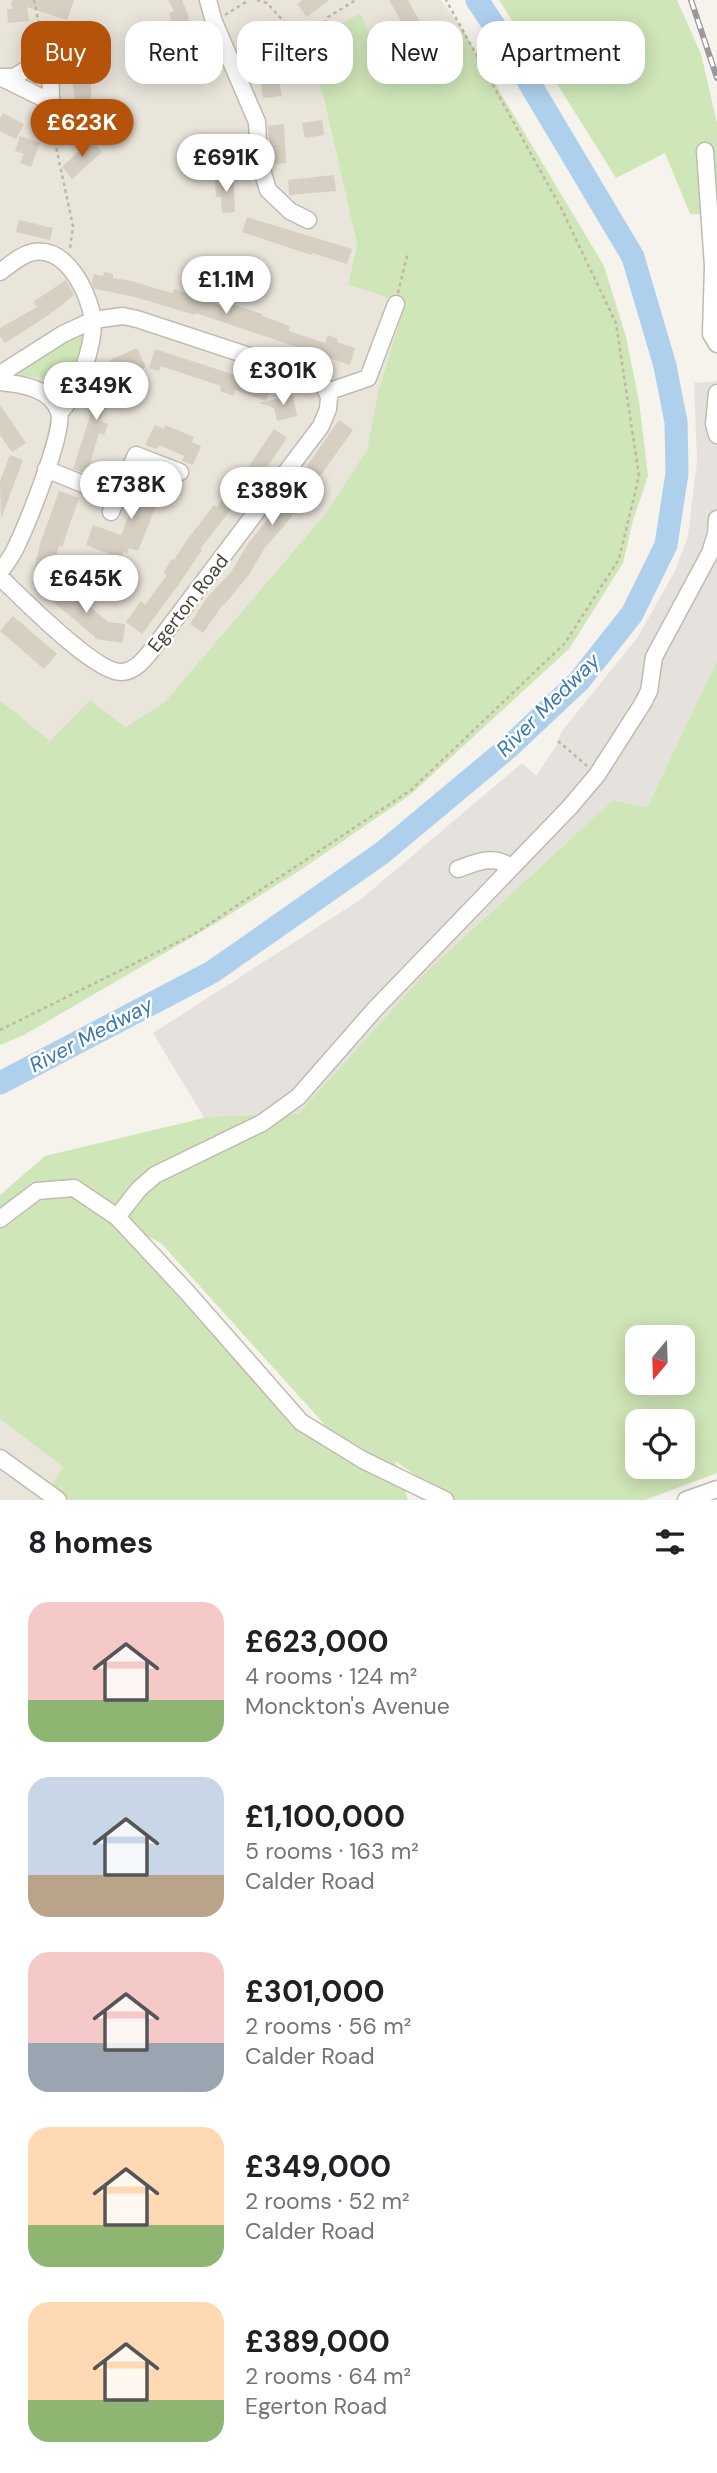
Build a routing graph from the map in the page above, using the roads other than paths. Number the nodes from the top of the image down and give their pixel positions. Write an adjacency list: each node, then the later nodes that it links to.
1 (208, 0): 4 (street)
2 (0, 77): 2 (street)
3 (705, 151): 8 (street)
4 (308, 220)
5 (0, 272): 7 (street)
6 (396, 304): 11 (street)
7 (93, 320): 9 (street); 11 (street); 13 (street)
8 (717, 344)
9 (0, 374)
10 (0, 382): 13 (street)
11 (327, 392): 18 (street, Egerton Road)
12 (717, 393): 14 (street)
13 (59, 414): 15 (street)
14 (717, 435)
15 (46, 469): 16 (street); 18 (street)
16 (180, 472)
17 (717, 519): 19 (street)
18 (0, 575)
19 (511, 867): 20 (street); 21 (street)
20 (458, 869)
21 (117, 1217): 22 (street); 26 (street)
22 (0, 1219)
23 (0, 1458): 25 (street)
24 (717, 1489): 27 (street)
25 (58, 1500)
26 (445, 1500)
27 (686, 1500)

